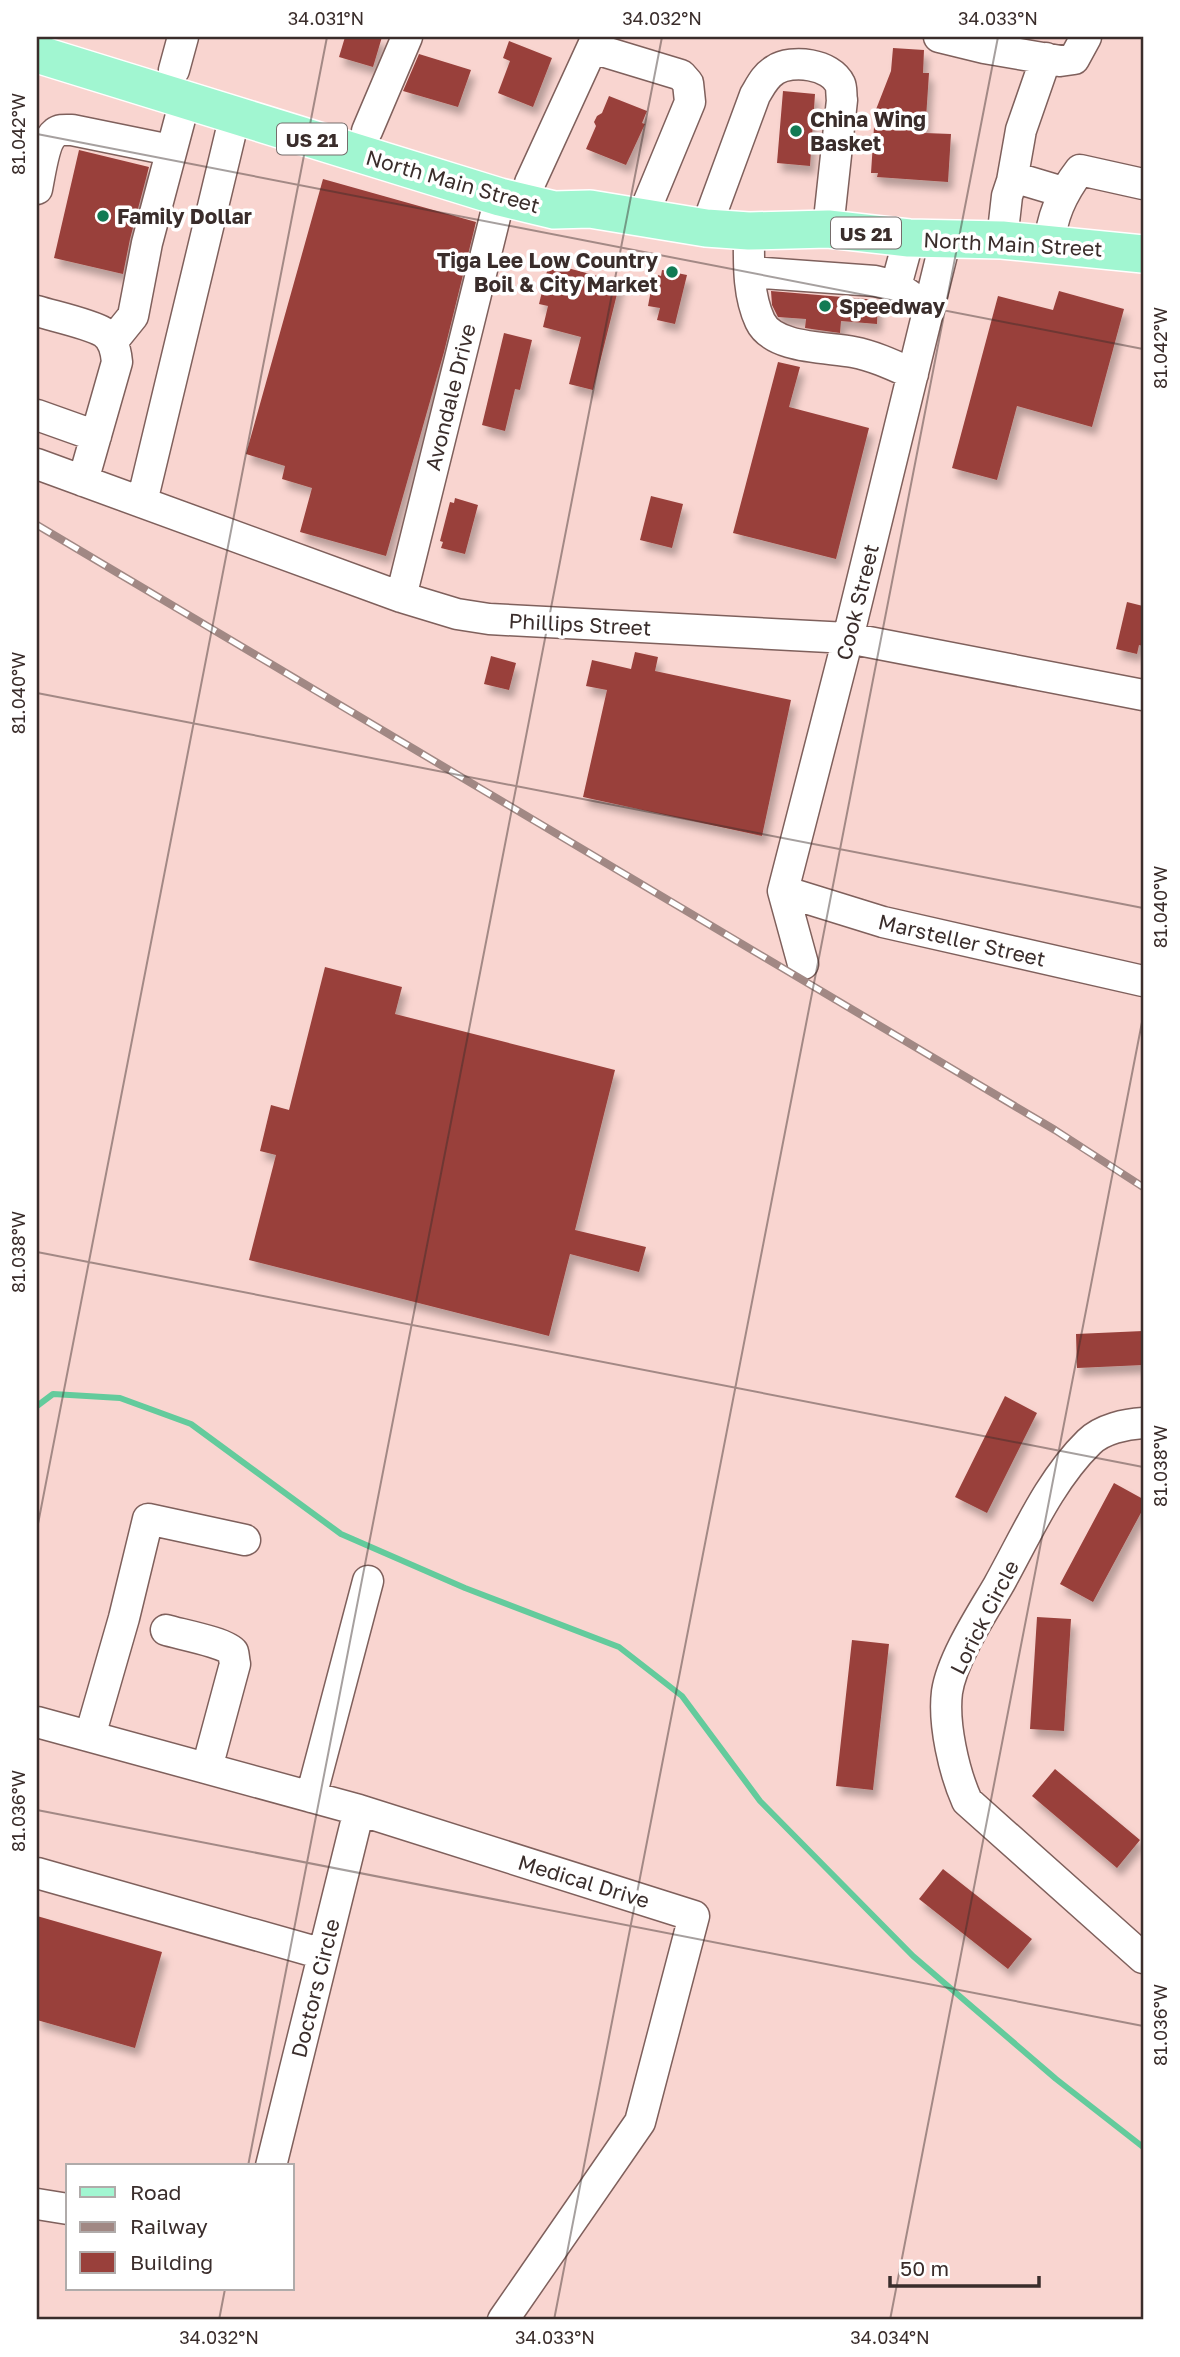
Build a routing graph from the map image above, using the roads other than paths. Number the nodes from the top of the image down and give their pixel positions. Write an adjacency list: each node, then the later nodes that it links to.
1 (68, 37): 8 (main road, North Main Street / US 21)
2 (408, 37): 10 (street)
3 (939, 37): 6 (street)
4 (1086, 37): 6 (street)
5 (594, 42): 15 (street, Avondale Drive); 17 (street)
6 (1040, 50): 12 (street)
7 (37, 54): 8 (main road, North Main Street / US 21)
8 (179, 57): 9 (main road, North Main Street / US 21); 10 (main road, North Main Street / US 21); 11 (street)
9 (235, 115): 15 (main road, North Main Street / US 21); 36 (street)
10 (367, 131): 15 (main road, North Main Street / US 21)
11 (170, 150): 14 (street); 30 (street)
12 (1012, 181): 16 (street); 23 (street)
13 (1143, 184): 16 (street)
14 (37, 189)
15 (515, 190): 17 (main road, North Main Street / US 21); 37 (street, Avondale Drive)
16 (1063, 192): 24 (street)
17 (642, 218): 18 (main road, North Main Street / US 21)
18 (706, 228): 19 (street); 20 (main road, North Main Street / US 21)
19 (828, 229): 20 (main road, North Main Street / US 21); 21 (main road, North Main Street / US 21)
20 (749, 231): 26 (street)
21 (909, 238): 22 (main road, North Main Street / US 21); 27 (street)
22 (946, 238): 23 (main road, North Main Street / US 21); 28 (street, Cook Street)
23 (1002, 240): 24 (main road, North Main Street / US 21)
24 (1050, 244): 25 (main road, North Main Street / US 21)
25 (1143, 254)
26 (750, 272): 27 (street); 31 (street)
27 (896, 286): 28 (street)
28 (929, 309): 31 (street, Cook Street)
29 (37, 312): 30 (street)
30 (112, 342): 33 (street)
31 (913, 374): 38 (street, Cook Street)
32 (37, 415): 33 (street)
33 (96, 436): 35 (street)
34 (37, 464): 35 (street, Phillips Street)
35 (83, 481): 36 (street, Phillips Street)
36 (142, 502): 37 (street, Phillips Street)
37 (401, 597): 38 (street, Phillips Street)
38 (848, 639): 39 (street, Phillips Street); 40 (street, Cook Street)
39 (1143, 695)
40 (783, 891): 41 (street, Cook Street); 42 (street, Marsteller Street)
41 (803, 964)
42 (1143, 981)
43 (1143, 1423): 54 (street, Lorick Circle)
44 (245, 1540): 46 (street)
45 (368, 1581): 50 (street)
46 (147, 1625): 48 (street); 49 (street)
47 (37, 1722): 48 (street, Medical Drive)
48 (90, 1737): 49 (street, Medical Drive)
49 (207, 1768): 50 (street, Medical Drive)
50 (311, 1797): 51 (street, Medical Drive)
51 (359, 1810): 53 (street, Doctors Circle); 58 (street, Medical Drive)
52 (37, 1873): 53 (street)
53 (323, 1954): 55 (street, Doctors Circle)
54 (1143, 1958)
55 (271, 2164)
56 (37, 2204): 57 (street)
57 (66, 2209)
58 (503, 2320)

